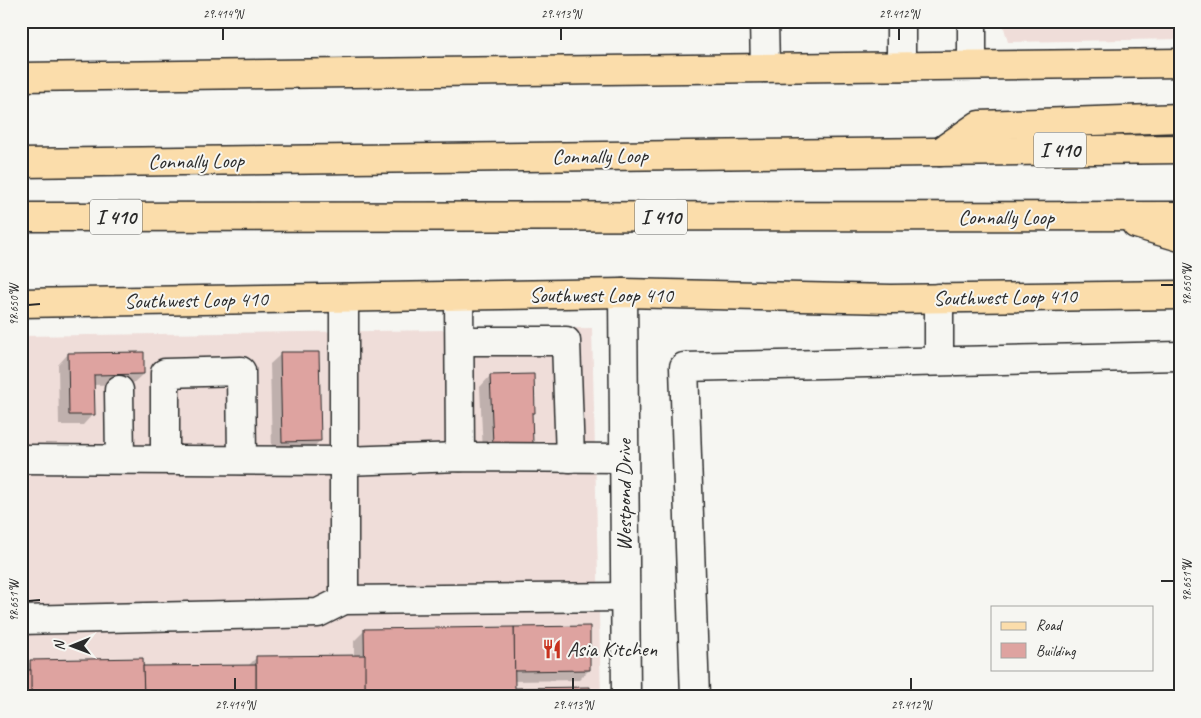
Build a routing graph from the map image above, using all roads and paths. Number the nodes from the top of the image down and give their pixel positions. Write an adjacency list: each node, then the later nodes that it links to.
1 (764, 21): 7 (street)
2 (901, 21): 6 (street)
3 (972, 21): 5 (street)
4 (1180, 63): 5 (main road)
5 (972, 65): 6 (main road)
6 (900, 66): 7 (main road)
7 (765, 68): 8 (main road)
8 (21, 77)
9 (1180, 118): 11 (main road)
10 (1180, 149): 11 (main road, Connally Loop / I 410)
11 (940, 152): 12 (main road, Connally Loop / I 410)
12 (21, 163)
13 (1180, 216): 15 (main road, Connally Loop / I 410)
14 (21, 217): 15 (main road, Connally Loop / I 410)
15 (1111, 217): 16 (main road)
16 (1180, 237)
17 (623, 293): 19 (main road, Southwest Loop 410); 21 (main road, Southwest Loop 410); 29 (street, Westpond Drive)
18 (1180, 295): 21 (main road, Southwest Loop 410)
19 (459, 296): 20 (main road, Southwest Loop 410); 23 (street)
20 (344, 298): 22 (main road, Southwest Loop 410); 34 (street)
21 (939, 298): 25 (street)
22 (21, 303)
23 (460, 342): 27 (street); 28 (street)
24 (1180, 356): 25 (street)
25 (939, 362): 39 (street)
26 (119, 390): 31 (street)
27 (460, 458): 28 (street); 34 (street)
28 (570, 458): 29 (street)
29 (624, 458): 35 (street, Westpond Drive)
30 (21, 459): 31 (street)
31 (120, 459): 32 (street)
32 (165, 459): 33 (street); 33 (street)
33 (242, 460): 34 (street)
34 (344, 461): 36 (street)
35 (625, 597): 36 (street); 38 (street, Westpond Drive)
36 (344, 600): 37 (street)
37 (21, 620)
38 (626, 697)
39 (696, 697)

